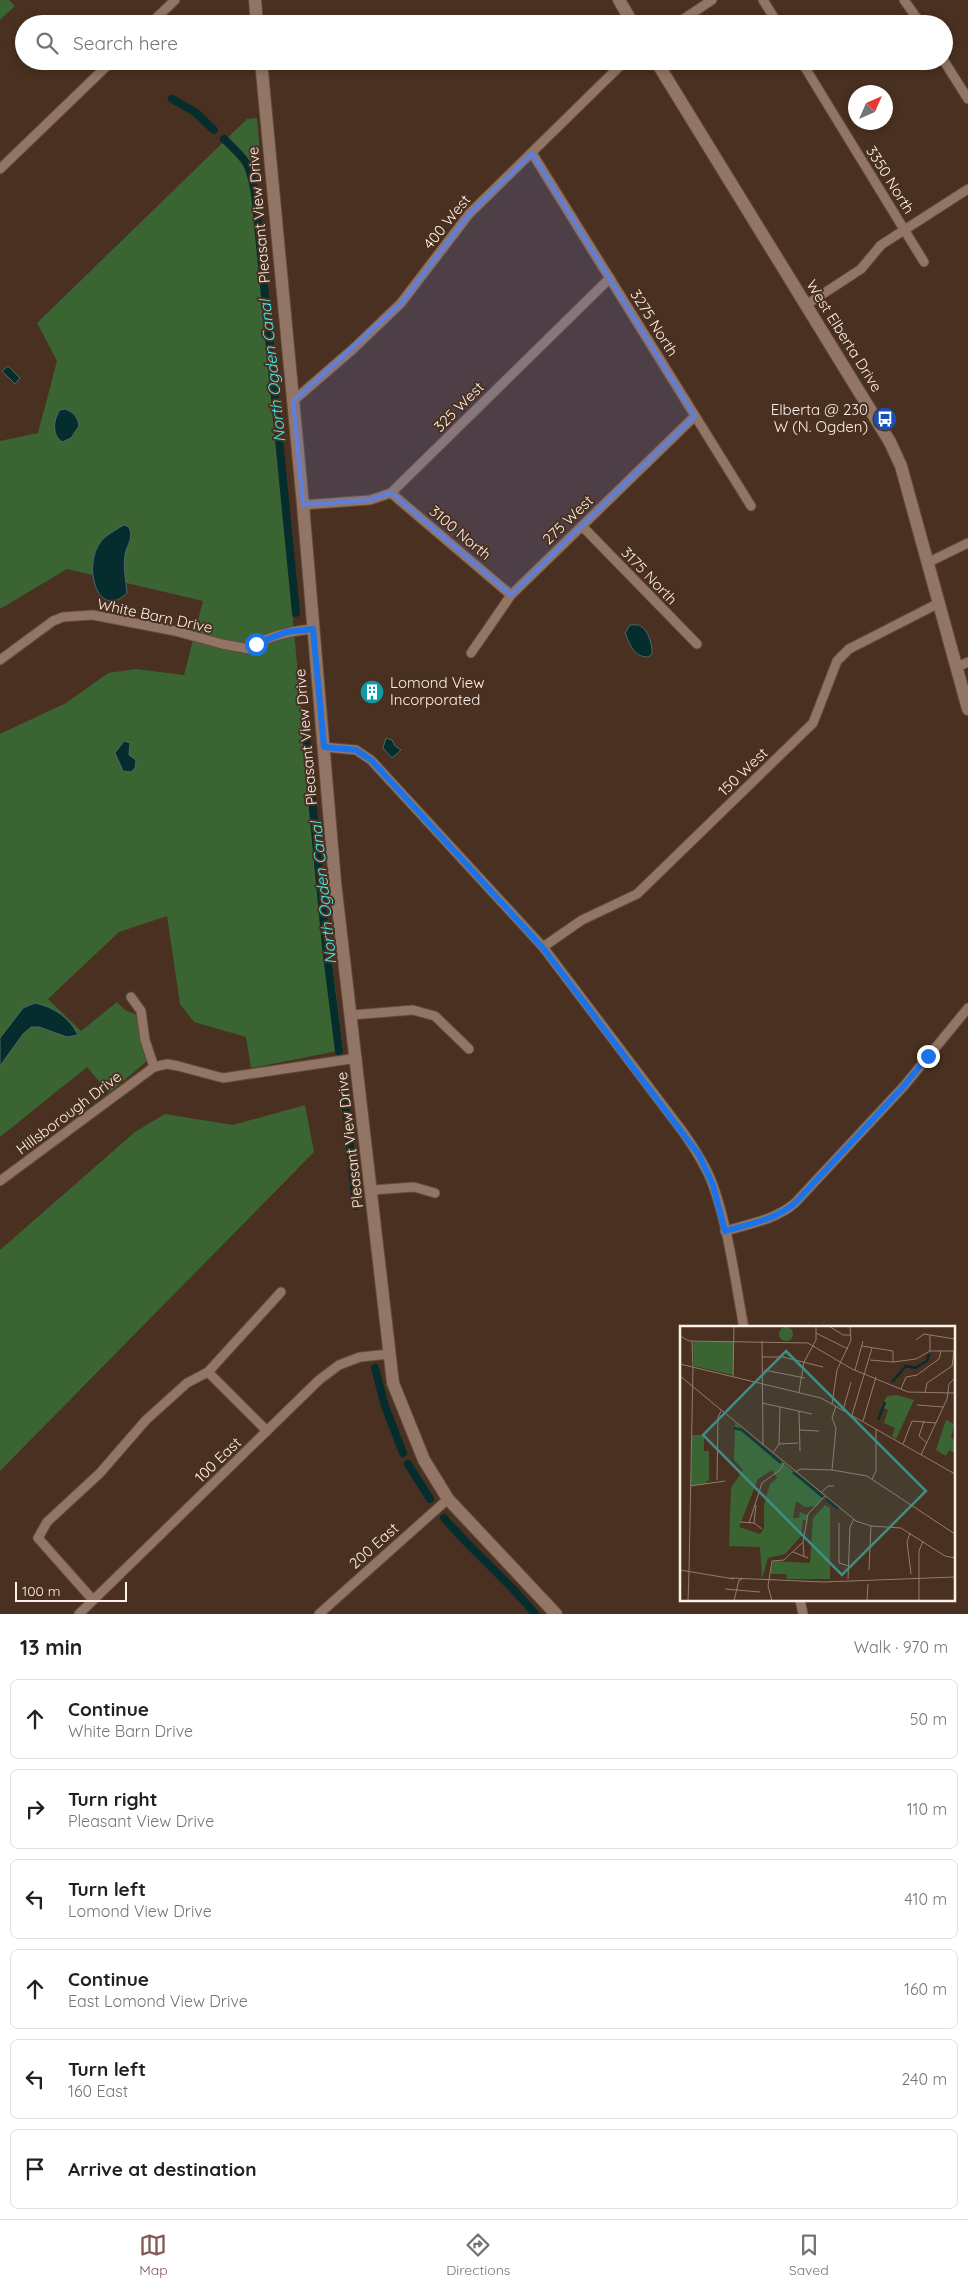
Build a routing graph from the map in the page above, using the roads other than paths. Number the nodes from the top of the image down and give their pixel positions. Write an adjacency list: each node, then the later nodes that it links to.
1 (175, 0): 7 (street)
2 (255, 0): 8 (street)
3 (618, 0): 9 (street)
4 (712, 0): 10 (street)
5 (763, 0): 11 (street)
6 (904, 0): 12 (street)
7 (159, 15)
8 (256, 15)
9 (627, 15)
10 (690, 15)
11 (772, 15)
12 (915, 15)
13 (103, 70): 21 (street)
14 (262, 70): 27 (street, Pleasant View Drive)
15 (616, 70): 20 (street, 400 West)
16 (662, 70): 26 (street, West Elberta Drive)
17 (807, 70): 23 (street, 3350 North)
18 (950, 70): 19 (street)
19 (968, 99)
20 (532, 154): 25 (street, 3275 North); 27 (street, 400 West)
21 (0, 169)
22 (968, 189): 23 (street)
23 (904, 229): 24 (street, 3350 North); 26 (street)
24 (924, 262)
25 (610, 278): 28 (street, 3275 North); 29 (street, 325 West)
26 (806, 305): 34 (street, West Elberta Drive)
27 (293, 401): 30 (street, Pleasant View Drive)
28 (695, 416): 31 (street, 3275 North); 32 (street, 275 West)
29 (391, 493): 30 (street, 325 West); 35 (street, 3100 North)
30 (303, 505): 37 (street, Pleasant View Drive)
31 (751, 506)
32 (582, 526): 35 (street, 275 West); 38 (street, 3175 North)
33 (968, 544): 34 (street)
34 (927, 564): 36 (street, West Elberta Drive)
35 (511, 595): 39 (street, 275 West)
36 (939, 603): 41 (street, West Elberta Drive); 44 (street, 150 West)
37 (313, 629): 40 (street, White Barn Drive); 43 (street, Pleasant View Drive)
38 (697, 644)
39 (471, 653)
40 (0, 660)
41 (962, 664): 42 (street, West Elberta Drive)
42 (968, 709)
43 (324, 747): 44 (street); 47 (street, Pleasant View Drive)
44 (543, 948): 54 (street)
45 (131, 997): 50 (street)
46 (968, 1008): 54 (street)
47 (352, 1015): 48 (street); 49 (street, Pleasant View Drive)
48 (469, 1049)
49 (357, 1058): 50 (street); 52 (street, Pleasant View Drive)
50 (154, 1066): 51 (street, Hillsborough Drive)
51 (0, 1181)
52 (372, 1190): 53 (street); 57 (street, Pleasant View Drive)
53 (435, 1193)
54 (725, 1231): 56 (street)
55 (282, 1292): 58 (street)
56 (744, 1326)
57 (390, 1354): 59 (street, 100 East); 60 (street, Pleasant View Drive)
58 (208, 1372): 59 (street); 61 (street)
59 (267, 1430): 61 (street, 100 East)
60 (448, 1499): 63 (street, 200 East); 64 (street, Pleasant View Drive)
61 (93, 1600): 62 (street, 100 East)
62 (79, 1614)
63 (319, 1614)
64 (556, 1614)

